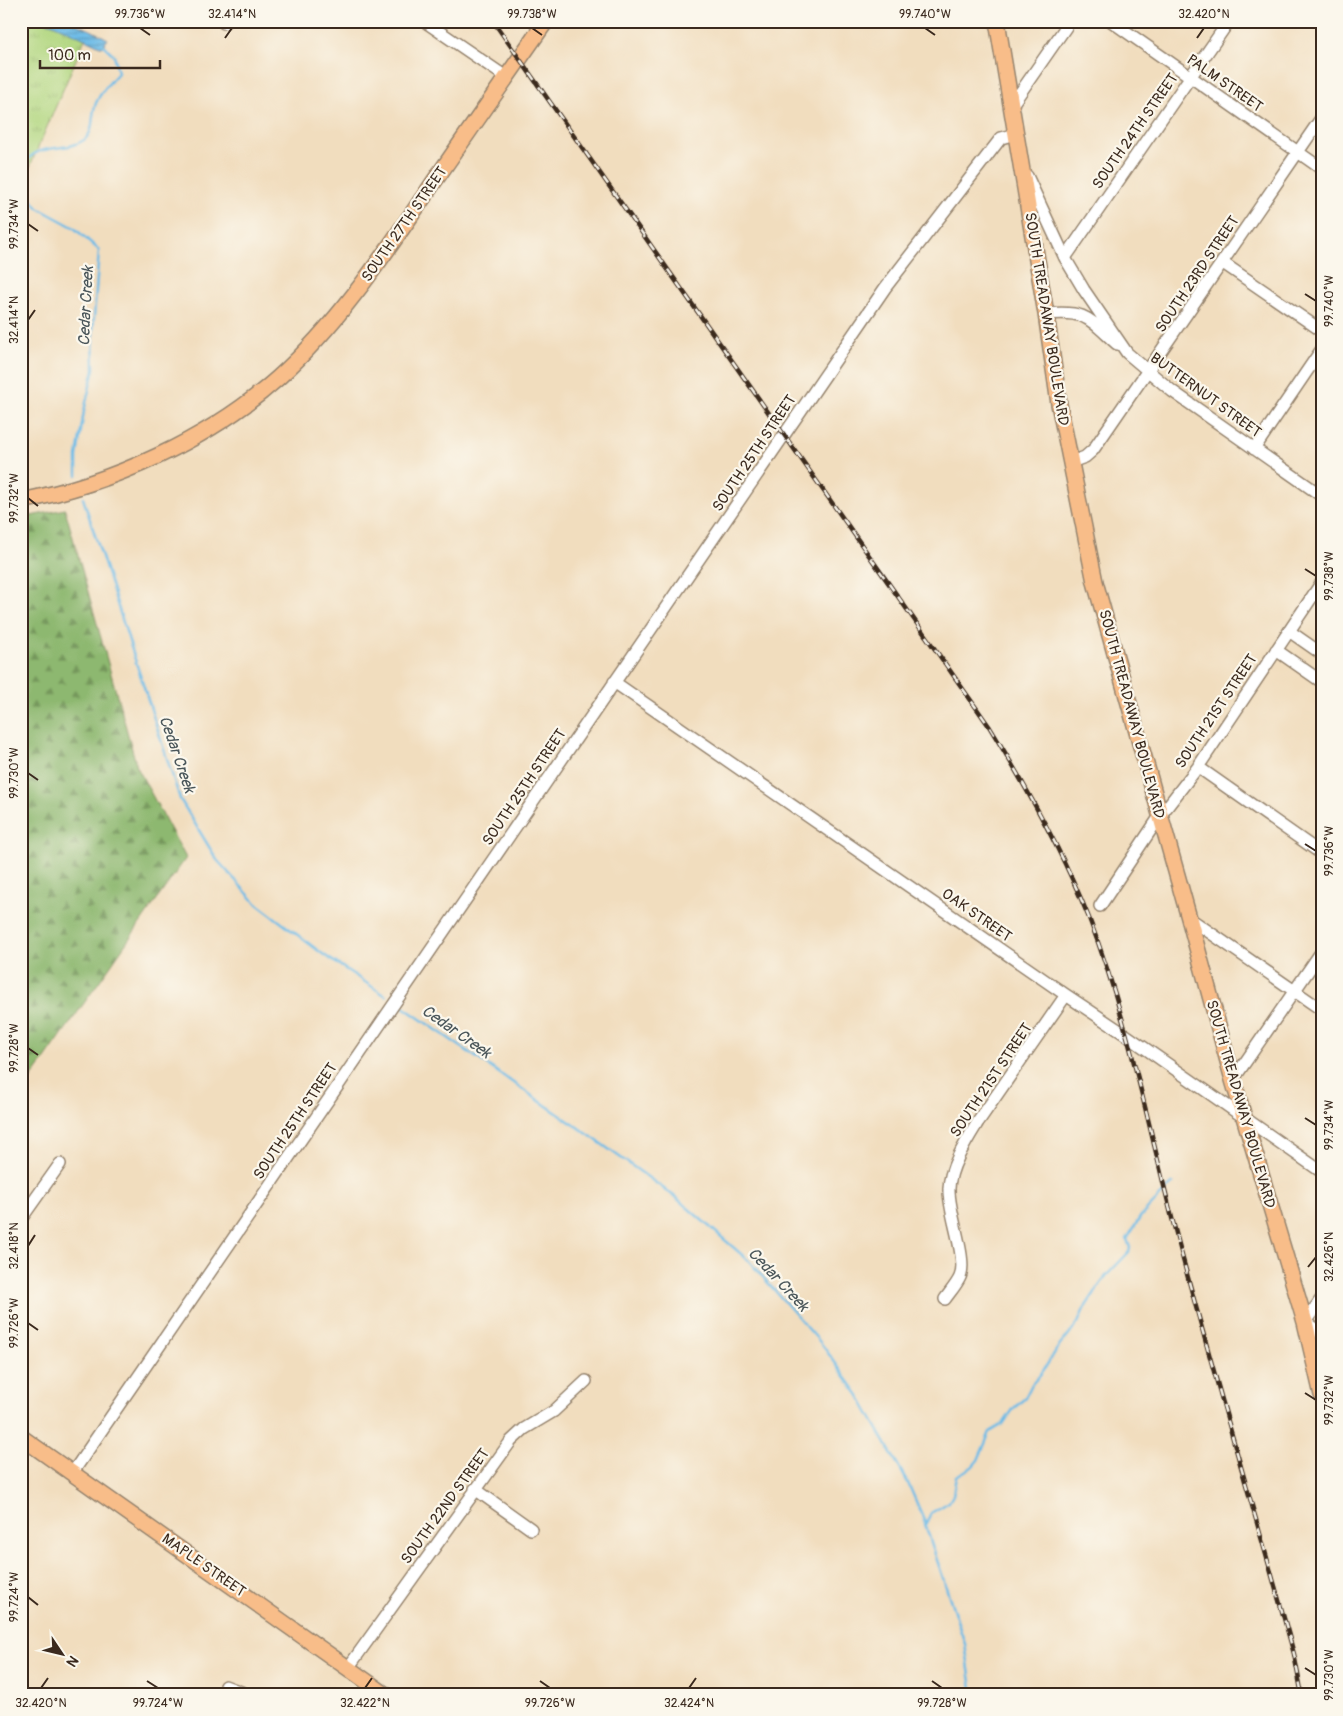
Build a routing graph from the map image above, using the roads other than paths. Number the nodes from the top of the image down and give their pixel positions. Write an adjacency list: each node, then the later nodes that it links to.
1 (424, 21): 7 (street)
2 (546, 21): 7 (main road, SOUTH 27TH STREET)
3 (997, 21): 9 (main road, SOUTH TREADAWAY BOULEVARD)
4 (1070, 21): 9 (street)
5 (1111, 21): 8 (street, PALM STREET)
6 (1229, 21): 8 (street, SOUTH 24TH STREET)
7 (506, 77): 25 (main road, SOUTH 27TH STREET)
8 (1191, 77): 12 (street, PALM STREET); 15 (street, SOUTH 24TH STREET)
9 (1011, 106): 11 (main road, SOUTH TREADAWAY BOULEVARD)
10 (1322, 117): 12 (street, SOUTH 23RD STREET)
11 (1016, 134): 13 (main road, SOUTH TREADAWAY BOULEVARD); 30 (street, SOUTH 25TH STREET)
12 (1298, 152): 14 (street, PALM STREET); 16 (street, SOUTH 23RD STREET)
13 (1022, 166): 15 (street, BUTTERNUT STREET); 17 (main road, SOUTH TREADAWAY BOULEVARD)
14 (1322, 169)
15 (1065, 258): 20 (street, BUTTERNUT STREET)
16 (1223, 263): 18 (street); 21 (street, SOUTH 23RD STREET)
17 (1046, 314): 20 (street); 23 (main road, SOUTH TREADAWAY BOULEVARD)
18 (1322, 331)
19 (1322, 349): 22 (street)
20 (1127, 353): 21 (street, BUTTERNUT STREET)
21 (1148, 372): 22 (street, BUTTERNUT STREET); 23 (street, SOUTH 23RD STREET)
22 (1254, 449): 24 (street, BUTTERNUT STREET)
23 (1071, 462): 33 (main road, SOUTH TREADAWAY BOULEVARD)
24 (1322, 496)
25 (21, 501)
26 (1322, 582): 27 (street, SOUTH 21ST STREET)
27 (1289, 631): 28 (street, SOUTH 21ST STREET); 29 (street)
28 (1276, 650): 31 (street); 32 (street, SOUTH 21ST STREET)
29 (1322, 654)
30 (614, 682): 39 (street, OAK STREET); 53 (street, SOUTH 25TH STREET)
31 (1322, 682)
32 (1198, 767): 33 (street, SOUTH 21ST STREET); 34 (street)
33 (1160, 816): 35 (street, SOUTH 21ST STREET); 36 (main road, SOUTH TREADAWAY BOULEVARD)
34 (1322, 854)
35 (1100, 906)
36 (1189, 918): 38 (street); 41 (main road, SOUTH TREADAWAY BOULEVARD)
37 (1322, 951): 38 (street)
38 (1294, 990): 40 (street); 41 (street)
39 (1066, 995): 42 (street, OAK STREET); 47 (street, SOUTH 21ST STREET)
40 (1322, 1010)
41 (1232, 1080): 42 (main road, SOUTH TREADAWAY BOULEVARD)
42 (1243, 1117): 44 (street, OAK STREET); 48 (main road, SOUTH TREADAWAY BOULEVARD)
43 (60, 1164): 45 (street)
44 (1322, 1172)
45 (21, 1219)
46 (1322, 1298): 48 (street)
47 (945, 1299)
48 (1305, 1322): 49 (street); 51 (main road, SOUTH TREADAWAY BOULEVARD)
49 (1322, 1334)
50 (586, 1381): 54 (street, SOUTH 22ND STREET)
51 (1322, 1395)
52 (21, 1437): 53 (main road, MAPLE STREET)
53 (73, 1472): 56 (main road, MAPLE STREET)
54 (475, 1489): 55 (street); 56 (street, SOUTH 22ND STREET)
55 (531, 1529)
56 (348, 1668): 59 (main road, MAPLE STREET)
57 (225, 1686): 58 (street)
58 (249, 1695)
59 (386, 1695)

